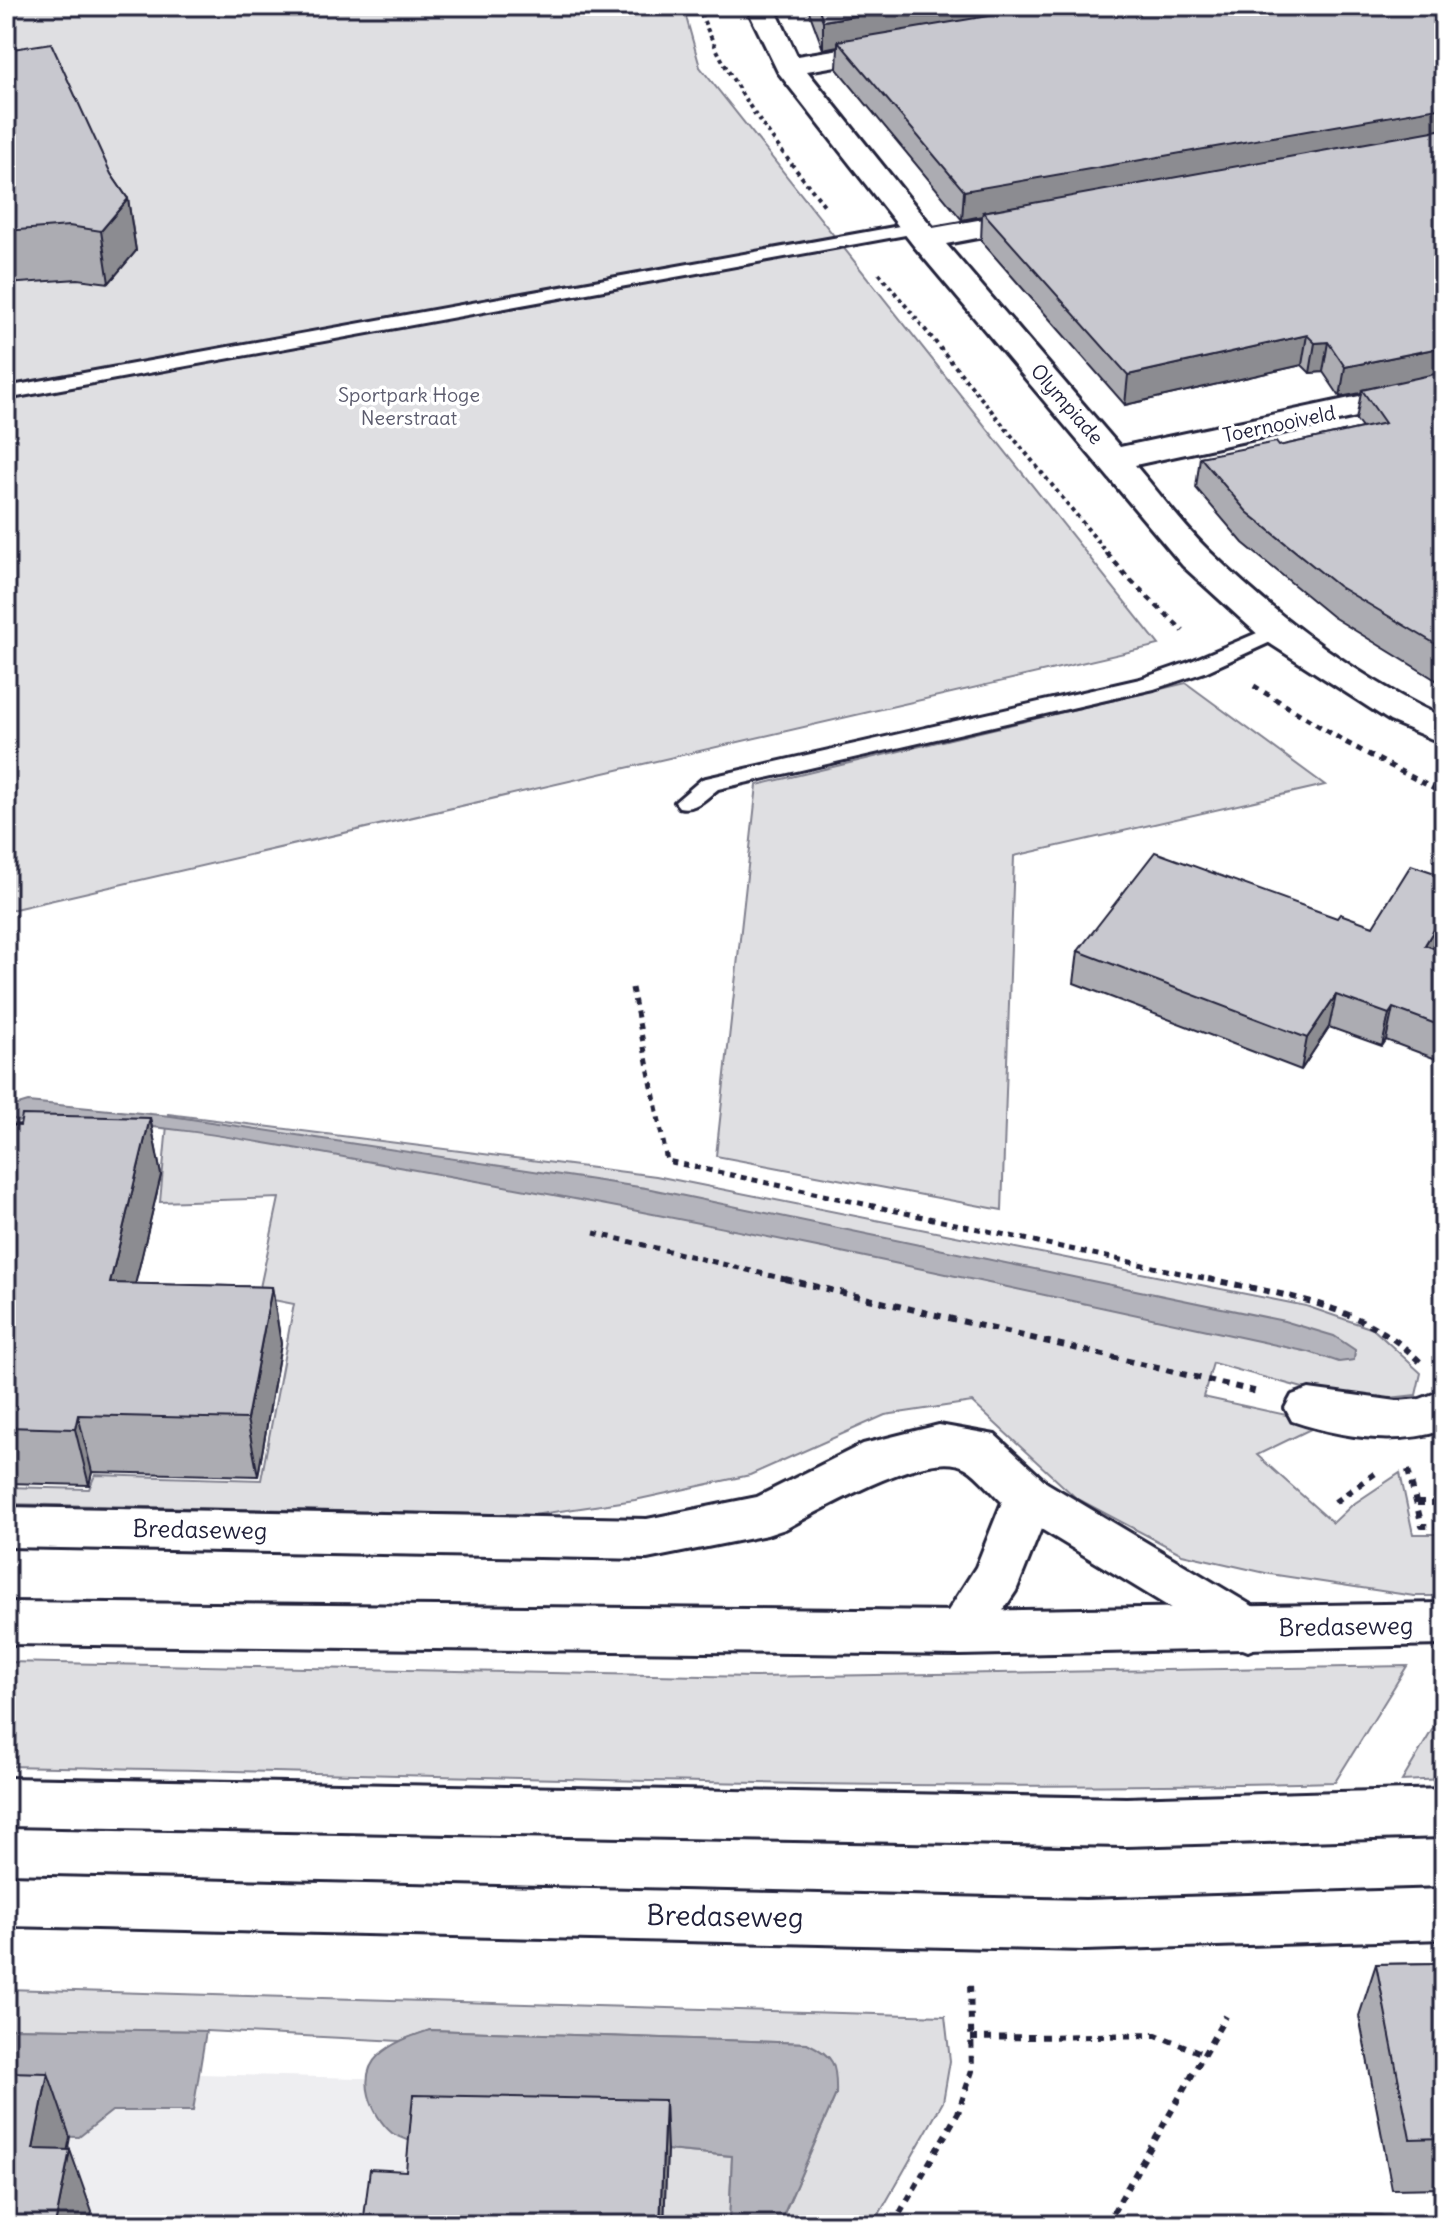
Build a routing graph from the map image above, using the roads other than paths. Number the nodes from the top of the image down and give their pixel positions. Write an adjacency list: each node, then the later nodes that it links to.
1 (760, 6): 3 (street, Olympiade)
2 (916, 45): 3 (street)
3 (788, 66): 5 (street, Olympiade)
4 (1073, 212): 5 (street)
5 (921, 234): 7 (lane); 8 (street, Olympiade)
6 (1444, 388): 8 (street, Toernooiveld)
7 (6, 393)
8 (1114, 459): 9 (street, Olympiade)
9 (1276, 631): 10 (street, Olympiade); 11 (lane)
10 (1444, 732)
11 (687, 802)
12 (1435, 1388): 13 (street)
13 (1309, 1408)
14 (1029, 1497): 15 (street, Bredaseweg); 18 (street, Bredaseweg); 19 (street)
15 (6, 1527)
16 (6, 1623): 19 (street, Bredaseweg)
17 (1444, 1624): 18 (street, Bredaseweg)
18 (1248, 1629): 19 (street, Bredaseweg)
19 (960, 1633)
20 (6, 1802): 21 (street)
21 (1444, 1813)
22 (6, 1901): 23 (street, Bredaseweg)
23 (1444, 1914)

